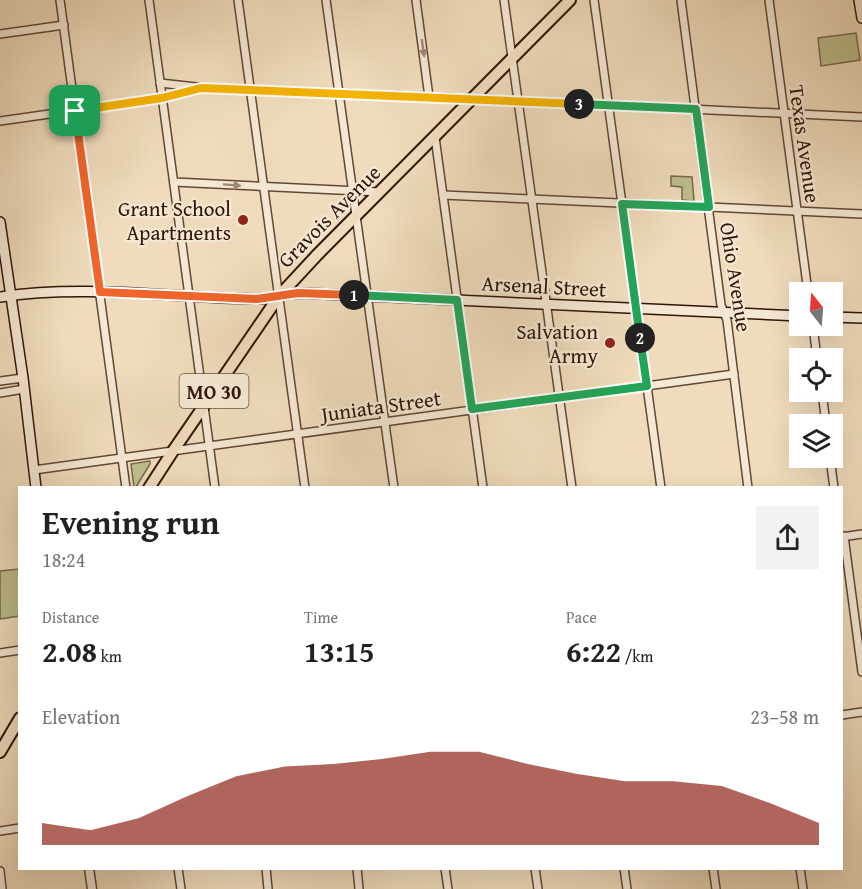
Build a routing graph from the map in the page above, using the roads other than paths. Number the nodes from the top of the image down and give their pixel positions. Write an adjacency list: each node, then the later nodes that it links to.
1 (60, 0): 13 (street)
2 (148, 0): 16 (street)
3 (238, 0): 18 (street)
4 (326, 0): 19 (street)
5 (416, 0): 20 (street, one-way to 20)
6 (504, 0): 15 (street)
7 (570, 0): 15 (main road, Gravois Avenue / MO 30)
8 (594, 0): 24 (street)
9 (681, 0): 25 (street, Ohio Avenue)
10 (769, 0): 27 (street, Texas Avenue)
11 (859, 0): 12 (main road)
12 (862, 18)
13 (64, 26): 14 (street); 26 (street)
14 (0, 34)
15 (512, 59): 22 (main road, Gravois Avenue / MO 30); 23 (street)
16 (160, 83): 17 (street); 21 (street)
17 (201, 88): 18 (street); 21 (street)
18 (250, 90): 19 (street); 32 (street)
19 (339, 93): 20 (street); 33 (street)
20 (429, 97): 22 (street)
21 (162, 98): 26 (street); 31 (street)
22 (472, 99): 23 (street); 30 (main road, Gravois Avenue / MO 30)
23 (518, 101): 24 (street); 36 (street)
24 (609, 105): 25 (street); 37 (street)
25 (696, 109): 27 (street); 38 (street, Ohio Avenue)
26 (75, 111): 29 (street); 44 (street)
27 (784, 114): 28 (street); 39 (street, Texas Avenue)
28 (862, 117)
29 (0, 121)
30 (435, 137): 34 (main road, Gravois Avenue / MO 30); 35 (street)
31 (174, 182): 32 (street, one-way to 32); 46 (street)
32 (264, 187): 33 (street); 47 (street)
33 (353, 191): 34 (street); 41 (street)
34 (380, 192): 41 (main road, Gravois Avenue / MO 30)
35 (443, 195): 36 (street); 49 (street)
36 (533, 200): 37 (street); 50 (street)
37 (622, 204): 38 (street); 51 (street)
38 (709, 207): 39 (street); 52 (street, Ohio Avenue)
39 (797, 211): 40 (street); 43 (street, Texas Avenue)
40 (862, 214)
41 (357, 216): 47 (main road, Gravois Avenue / MO 30); 48 (street)
42 (0, 222): 45 (main road)
43 (807, 282)
44 (100, 292): 45 (main road, Arsenal Street); 46 (main road, Arsenal Street); 69 (street)
45 (5, 296): 57 (main road)
46 (190, 296): 47 (main road, Arsenal Street); 63 (street)
47 (279, 296): 48 (main road, Arsenal Street); 63 (main road, Gravois Avenue / MO 30); 66 (street)
48 (367, 296): 49 (main road, Arsenal Street); 65 (street)
49 (457, 300): 50 (main road, Arsenal Street); 64 (street)
50 (547, 304): 51 (main road, Arsenal Street); 62 (street)
51 (636, 308): 52 (main road, Arsenal Street); 59 (street)
52 (724, 312): 53 (main road, Arsenal Street); 56 (street, Ohio Avenue)
53 (789, 315)
54 (843, 317): 55 (main road)
55 (862, 318)
56 (734, 374): 59 (street, Juniata Street); 81 (street, Ohio Avenue)
57 (23, 378): 58 (street); 60 (main road)
58 (0, 381)
59 (647, 386): 62 (street, Juniata Street); 80 (street)
60 (24, 390): 61 (street); 71 (main road)
61 (0, 393)
62 (560, 397): 64 (street, Juniata Street); 79 (street)
63 (204, 405): 67 (street); 68 (main road, Gravois Avenue / MO 30)
64 (472, 409): 65 (street, Juniata Street); 78 (street)
65 (384, 422): 66 (street, Juniata Street); 77 (street)
66 (297, 435): 67 (street, Juniata Street); 76 (street)
67 (210, 446): 68 (street, Juniata Street); 75 (street)
68 (173, 451): 69 (street, Juniata Street); 74 (main road, Gravois Avenue / MO 30)
69 (122, 458): 71 (street, Juniata Street); 73 (street)
70 (831, 468): 82 (street)
71 (34, 470): 72 (main road)
72 (36, 486)
73 (126, 486)
74 (150, 486)
75 (215, 486)
76 (305, 486)
77 (394, 486)
78 (483, 486)
79 (572, 486)
80 (661, 486)
81 (748, 486)
82 (834, 486)
83 (862, 534): 84 (street)
84 (843, 537): 87 (street)
85 (18, 650): 86 (street)
86 (0, 653)
87 (862, 672)
88 (862, 712): 89 (street)
89 (843, 715)
90 (18, 721): 91 (main road)
91 (0, 752)
92 (18, 828): 93 (street)
93 (0, 831)
94 (89, 870): 105 (street)
95 (178, 870): 106 (street)
96 (266, 870): 107 (street)
97 (357, 870): 108 (street)
98 (445, 870): 109 (street)
99 (535, 870): 110 (street)
100 (624, 870): 111 (street)
101 (713, 870): 112 (street)
102 (800, 870): 113 (street)
103 (0, 871): 104 (street)
104 (2, 889)
105 (92, 889)
106 (181, 889)
107 (268, 889)
108 (360, 889)
109 (448, 889)
110 (537, 889)
111 (627, 889)
112 (716, 889)
113 (803, 889)

